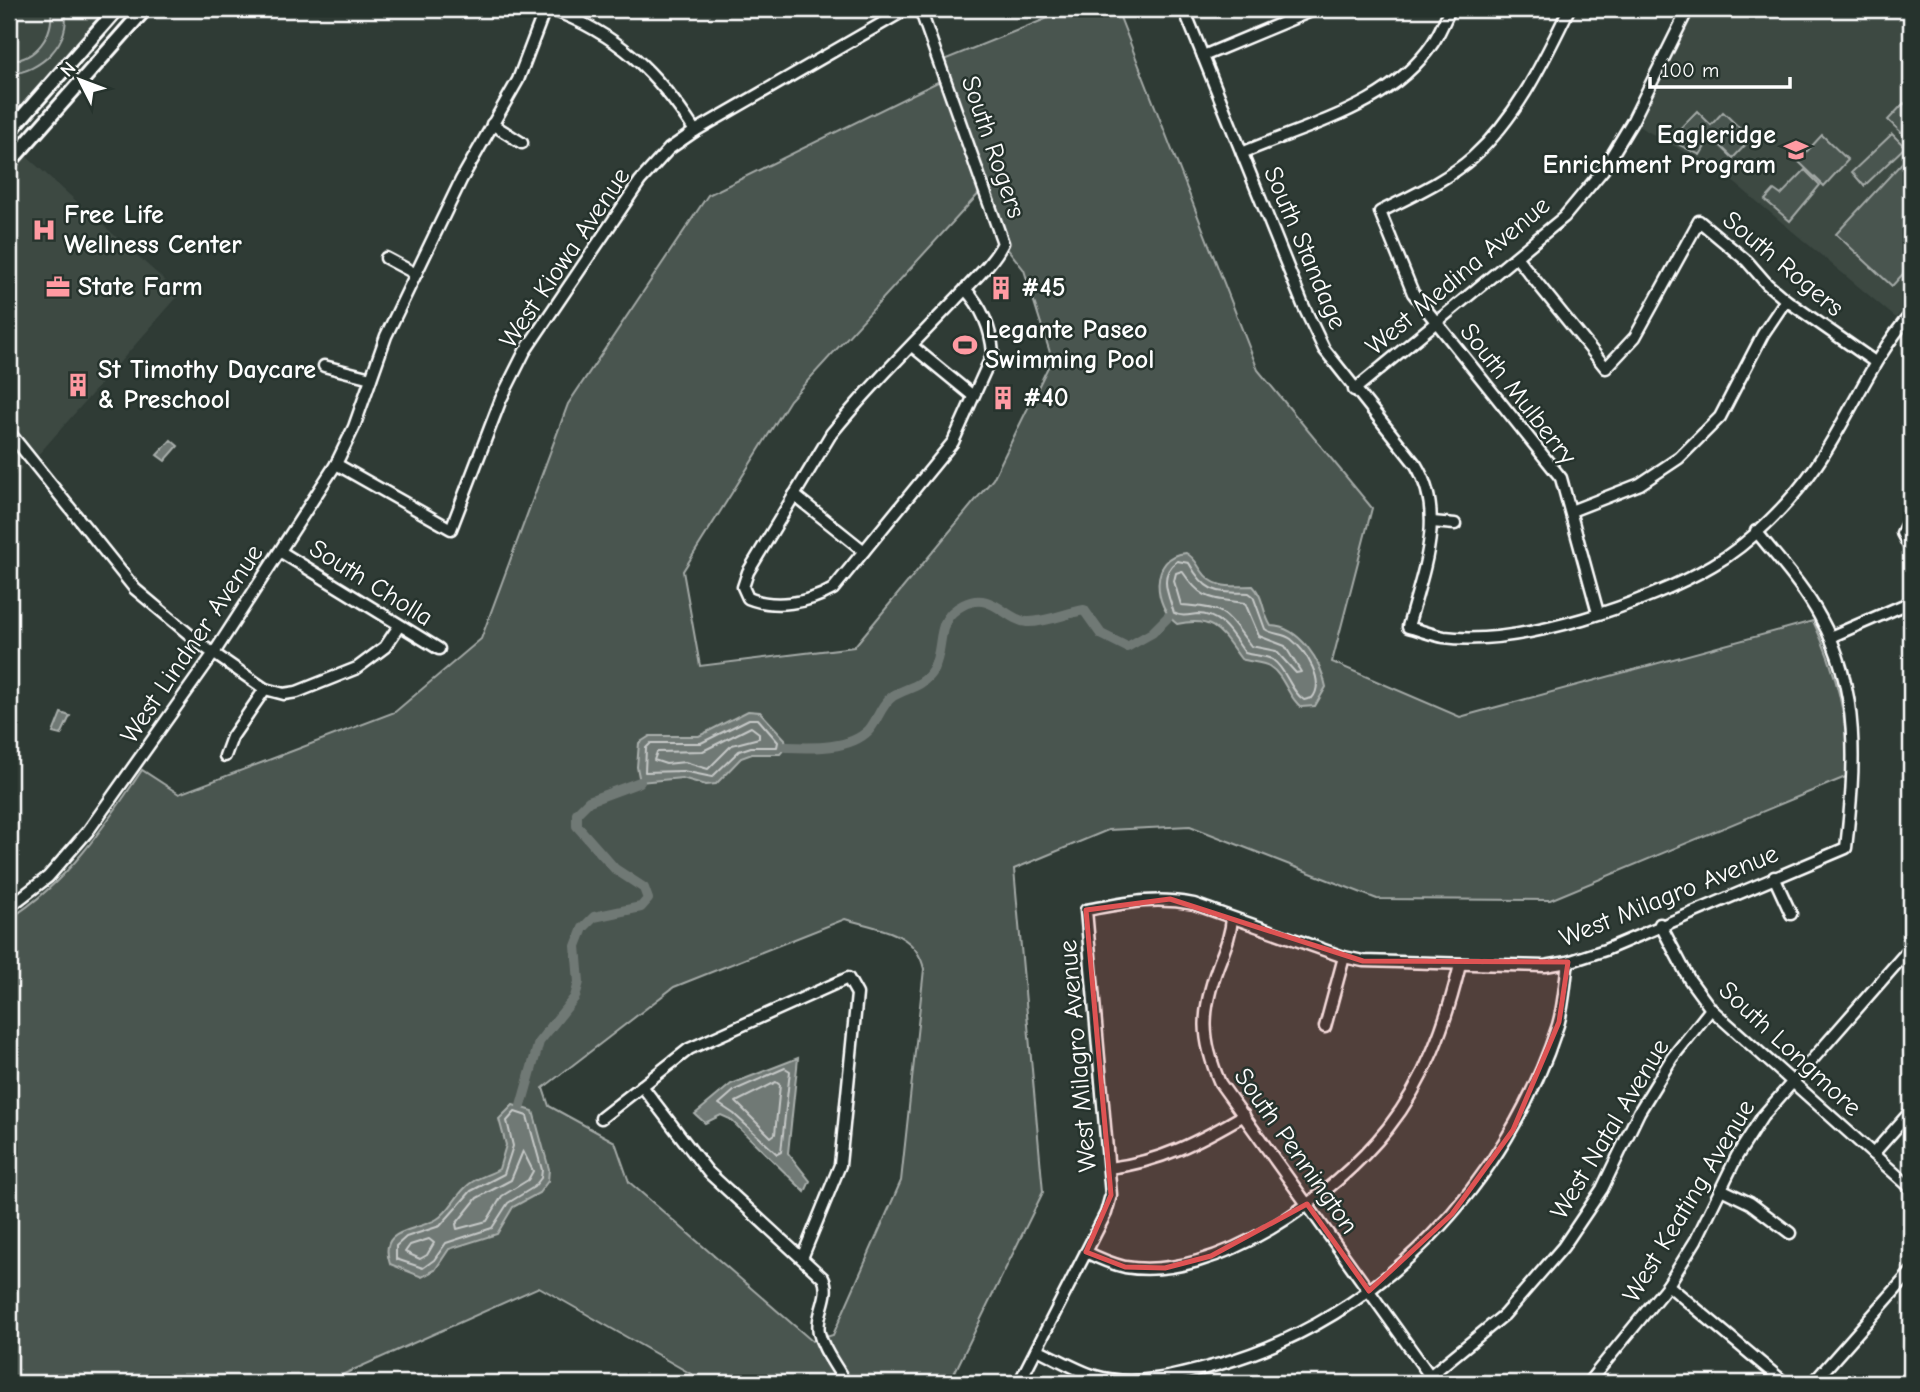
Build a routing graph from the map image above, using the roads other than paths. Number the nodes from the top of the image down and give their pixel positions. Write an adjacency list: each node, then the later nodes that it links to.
1 (117, 9): 16 (main road)
2 (145, 9): 19 (main road)
3 (547, 9): 14 (street, West Lindner Avenue); 15 (street)
4 (907, 9): 15 (street, West Kiowa Avenue)
5 (920, 9): 23 (street, South Rogers)
6 (1184, 9): 13 (street, South Standage)
7 (1316, 9): 13 (street)
8 (1450, 9): 18 (street)
9 (1569, 9): 26 (street, South Mulberry)
10 (1688, 9): 21 (street, West Medina Avenue)
11 (1907, 9): 12 (street)
12 (1911, 13)
13 (1203, 56): 18 (street, South Standage)
14 (492, 124): 17 (street); 22 (street, West Lindner Avenue)
15 (695, 131): 34 (street, West Kiowa Avenue)
16 (9, 132)
17 (522, 142)
18 (1242, 153): 31 (street, South Standage)
19 (9, 163)
20 (386, 258): 22 (street)
21 (1517, 258): 24 (street, South Rogers); 26 (street, West Medina Avenue)
22 (416, 274): 30 (street, West Lindner Avenue)
23 (965, 289): 27 (street, South Rogers); 32 (street, South Rogers)
24 (1786, 300): 28 (street, South Rogers); 36 (street)
25 (1911, 314): 28 (street)
26 (1436, 324): 31 (street, West Medina Avenue); 36 (street, South Mulberry)
27 (912, 346): 32 (street); 35 (street, South Rogers)
28 (1875, 362): 40 (street)
29 (324, 366): 30 (street)
30 (371, 378): 34 (street, West Lindner Avenue)
31 (1354, 390): 38 (street, South Standage)
32 (973, 396): 42 (street, South Rogers)
33 (9, 432): 49 (street)
34 (336, 464): 43 (street, West Lindner Avenue)
35 (794, 495): 42 (street); 42 (street, South Rogers)
36 (1571, 511): 45 (street, South Mulberry)
37 (1911, 515): 41 (street)
38 (1432, 522): 39 (street); 45 (street, South Standage)
39 (1455, 524)
40 (1756, 531): 45 (street); 47 (street)
41 (1911, 550)
42 (864, 551)
43 (281, 552): 46 (street, South Cholla); 49 (street, West Lindner Avenue)
44 (1911, 602): 47 (street)
45 (1598, 612)
46 (399, 626): 48 (street, South Cholla); 50 (street)
47 (1830, 637): 52 (street, West Milagro Avenue)
48 (439, 649)
49 (214, 653): 50 (street); 53 (street, West Lindner Avenue)
50 (265, 689): 51 (street)
51 (225, 756)
52 (1774, 877): 54 (street); 56 (street, West Milagro Avenue)
53 (9, 907)
54 (1791, 914)
55 (1232, 918): 58 (street, West Milagro Avenue); 66 (street, South Pennington); 69 (street, West Milagro Avenue)
56 (1660, 924): 59 (street, West Milagro Avenue); 61 (street, South Longmore)
57 (1911, 947): 63 (street, West Keating Avenue)
58 (1344, 957): 60 (street, West Milagro Avenue); 62 (street)
59 (1568, 962): 60 (street, West Milagro Avenue); 78 (street)
60 (1460, 965): 72 (street)
61 (1712, 1009): 63 (street, South Longmore); 81 (street, West Natal Avenue)
62 (1325, 1027)
63 (1790, 1082): 68 (street, South Longmore); 71 (street, West Keating Avenue)
64 (642, 1086): 67 (street); 75 (street); 75 (street)
65 (1911, 1111): 68 (street)
66 (1244, 1115): 69 (street); 72 (street, South Pennington)
67 (601, 1118)
68 (1873, 1154): 70 (street, South Longmore)
69 (1109, 1168): 74 (street, West Milagro Avenue)
70 (1911, 1188)
71 (1721, 1189): 73 (street); 77 (street, West Keating Avenue)
72 (1307, 1204): 74 (street); 78 (street, South Pennington)
73 (1790, 1233)
74 (1086, 1252): 79 (street, West Milagro Avenue)
75 (802, 1258): 80 (street)
76 (1911, 1272): 88 (street)
77 (1668, 1285): 86 (street, West Keating Avenue); 87 (street)
78 (1369, 1291): 79 (street); 81 (street, South Pennington)
79 (1037, 1349): 84 (street, West Milagro Avenue)
80 (829, 1357): 82 (street); 83 (street)
81 (1433, 1380): 85 (street, West Natal Avenue)
82 (837, 1383)
83 (845, 1383)
84 (1019, 1383)
85 (1421, 1383)
86 (1588, 1383)
87 (1785, 1383)
88 (1813, 1383)

